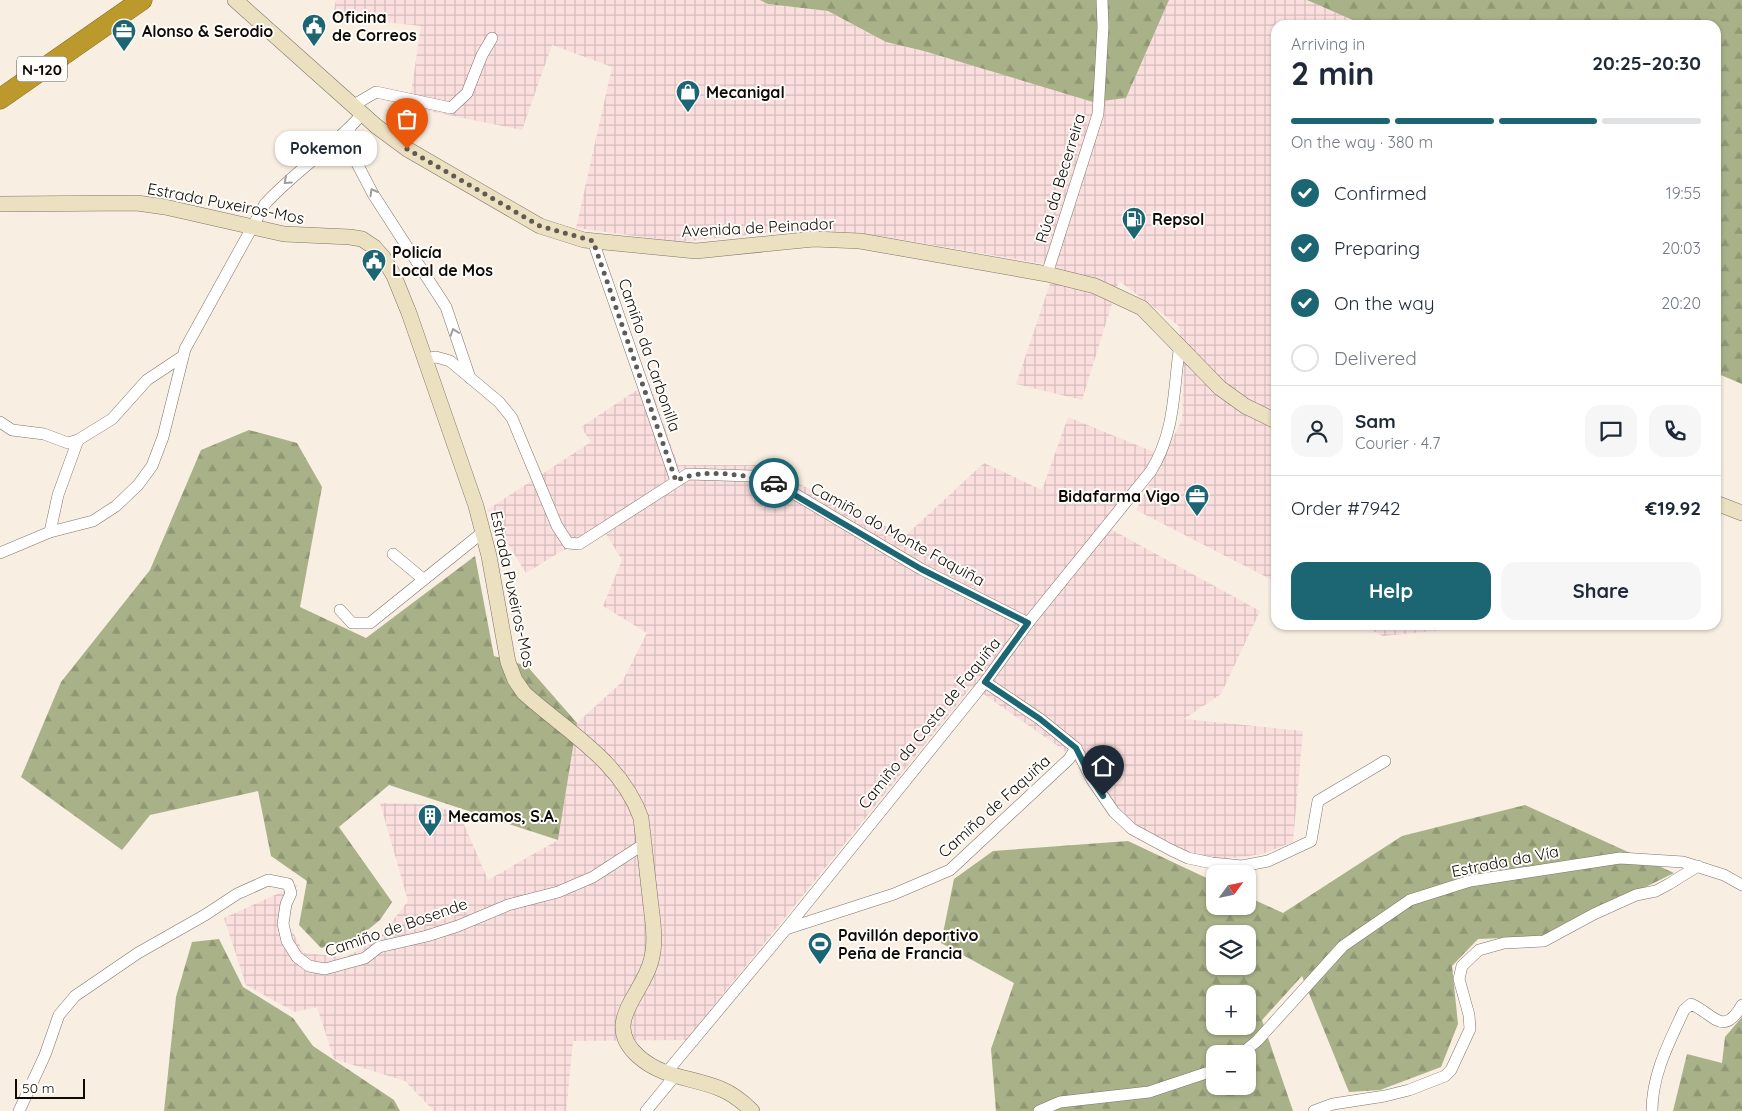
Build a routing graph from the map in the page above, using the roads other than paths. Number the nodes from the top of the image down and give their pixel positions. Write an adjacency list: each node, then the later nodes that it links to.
1 (142, 0): 5 (highway, N-120)
2 (1102, 0): 11 (street, Rúa da Becerreira)
3 (236, 1): 6 (street, Avenida de Peinador)
4 (492, 38): 6 (street)
5 (0, 99)
6 (358, 109): 7 (street); 10 (street, Avenida de Peinador)
7 (350, 128): 9 (street, one-way to 9); 15 (street, one-way to 7)
8 (0, 204): 9 (street, Estrada Puxeiros-Mos)
9 (253, 227): 13 (street); 14 (street, Estrada Puxeiros-Mos)
10 (593, 241): 11 (street, Avenida de Peinador); 19 (street, Camiño da Carbonilla)
11 (1047, 274): 12 (street, Avenida de Peinador)
12 (1180, 344): 16 (street, Avenida de Peinador); 28 (street, Camiño da Costa de Faquiña)
13 (183, 356): 18 (street); 22 (street)
14 (425, 358): 15 (street, Camiño do Monte Faquiña); 23 (street, Estrada Puxeiros-Mos)
15 (470, 378): 19 (street, Camiño do Monte Faquiña)
16 (1271, 418)
17 (0, 422): 18 (street)
18 (78, 440): 22 (street)
19 (676, 481): 28 (street, Camiño do Monte Faquiña)
20 (1721, 505): 21 (street)
21 (1742, 514)
22 (50, 532): 24 (street)
23 (483, 532): 26 (street); 32 (street, Estrada Puxeiros-Mos)
24 (0, 553)
25 (393, 554): 26 (street)
26 (423, 579): 27 (street)
27 (340, 610)
28 (1028, 623): 29 (street, Camiño da Costa de Faquiña)
29 (985, 682): 30 (street); 35 (street, Camiño da Costa de Faquiña)
30 (1076, 748): 31 (street); 35 (street, Camiño de Faquiña)
31 (1385, 761)
32 (644, 844): 39 (street, Estrada Puxeiros-Mos); 40 (street, Camiño de Bosende)
33 (1698, 866): 34 (street, Estrada da Vía); 37 (street, Estrada da Vía); 44 (street)
34 (1742, 884)
35 (786, 929): 39 (street, Camiño da Costa de Faquiña)
36 (1742, 1005): 45 (street)
37 (1252, 1045)
38 (1206, 1073): 43 (street)
39 (670, 1075): 41 (street, Camiño da Costa de Faquiña); 42 (street, Estrada Puxeiros-Mos)
40 (19, 1111)
41 (646, 1111)
42 (752, 1111)
43 (1039, 1111)
44 (1314, 1111)
45 (1652, 1111)

